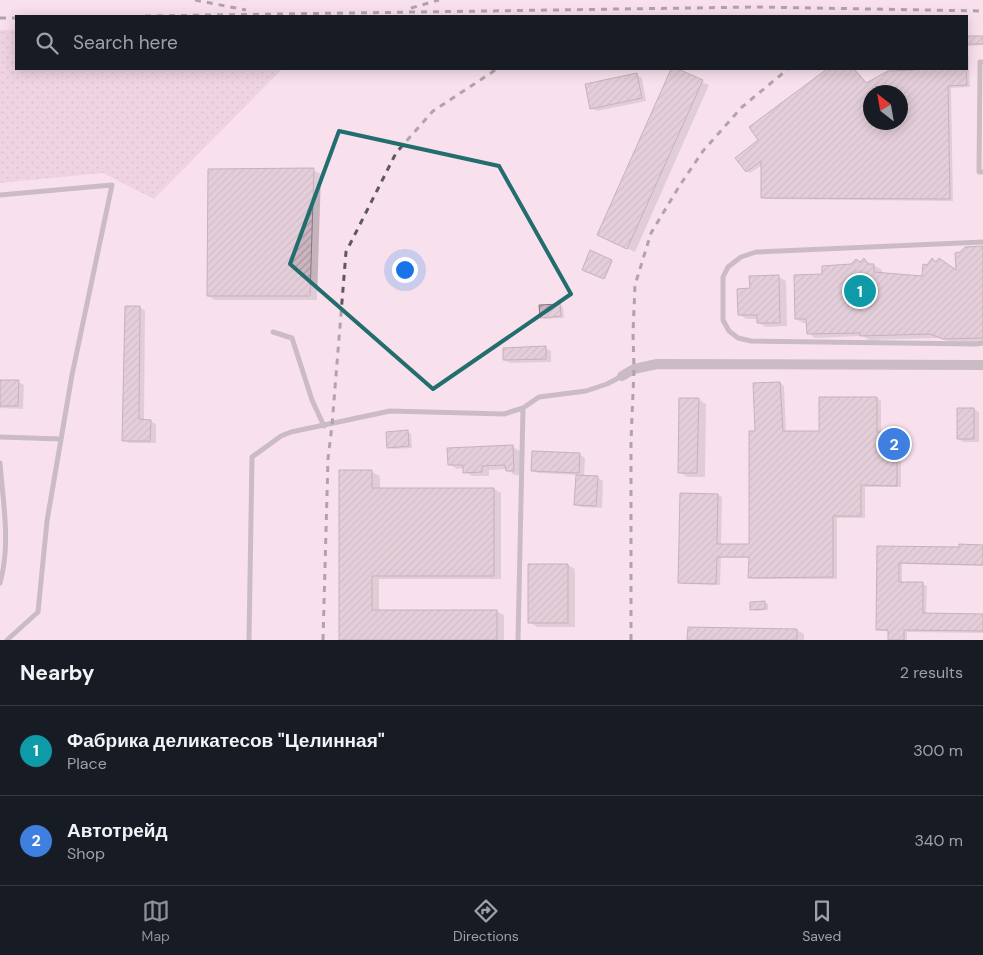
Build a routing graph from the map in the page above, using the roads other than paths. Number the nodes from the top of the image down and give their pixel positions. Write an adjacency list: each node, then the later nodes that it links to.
1 (983, 62): 2 (lane)
2 (983, 172)
3 (0, 195): 12 (lane)
4 (983, 242): 6 (lane)
5 (273, 332): 10 (lane)
6 (983, 343)
7 (983, 365): 8 (street)
8 (622, 376): 9 (lane)
9 (523, 408): 10 (lane); 17 (lane)
10 (324, 426): 16 (lane)
11 (0, 437): 12 (lane)
12 (61, 439): 15 (lane)
13 (0, 463): 14 (lane)
14 (0, 583)
15 (7, 640)
16 (249, 640)
17 (518, 640)

